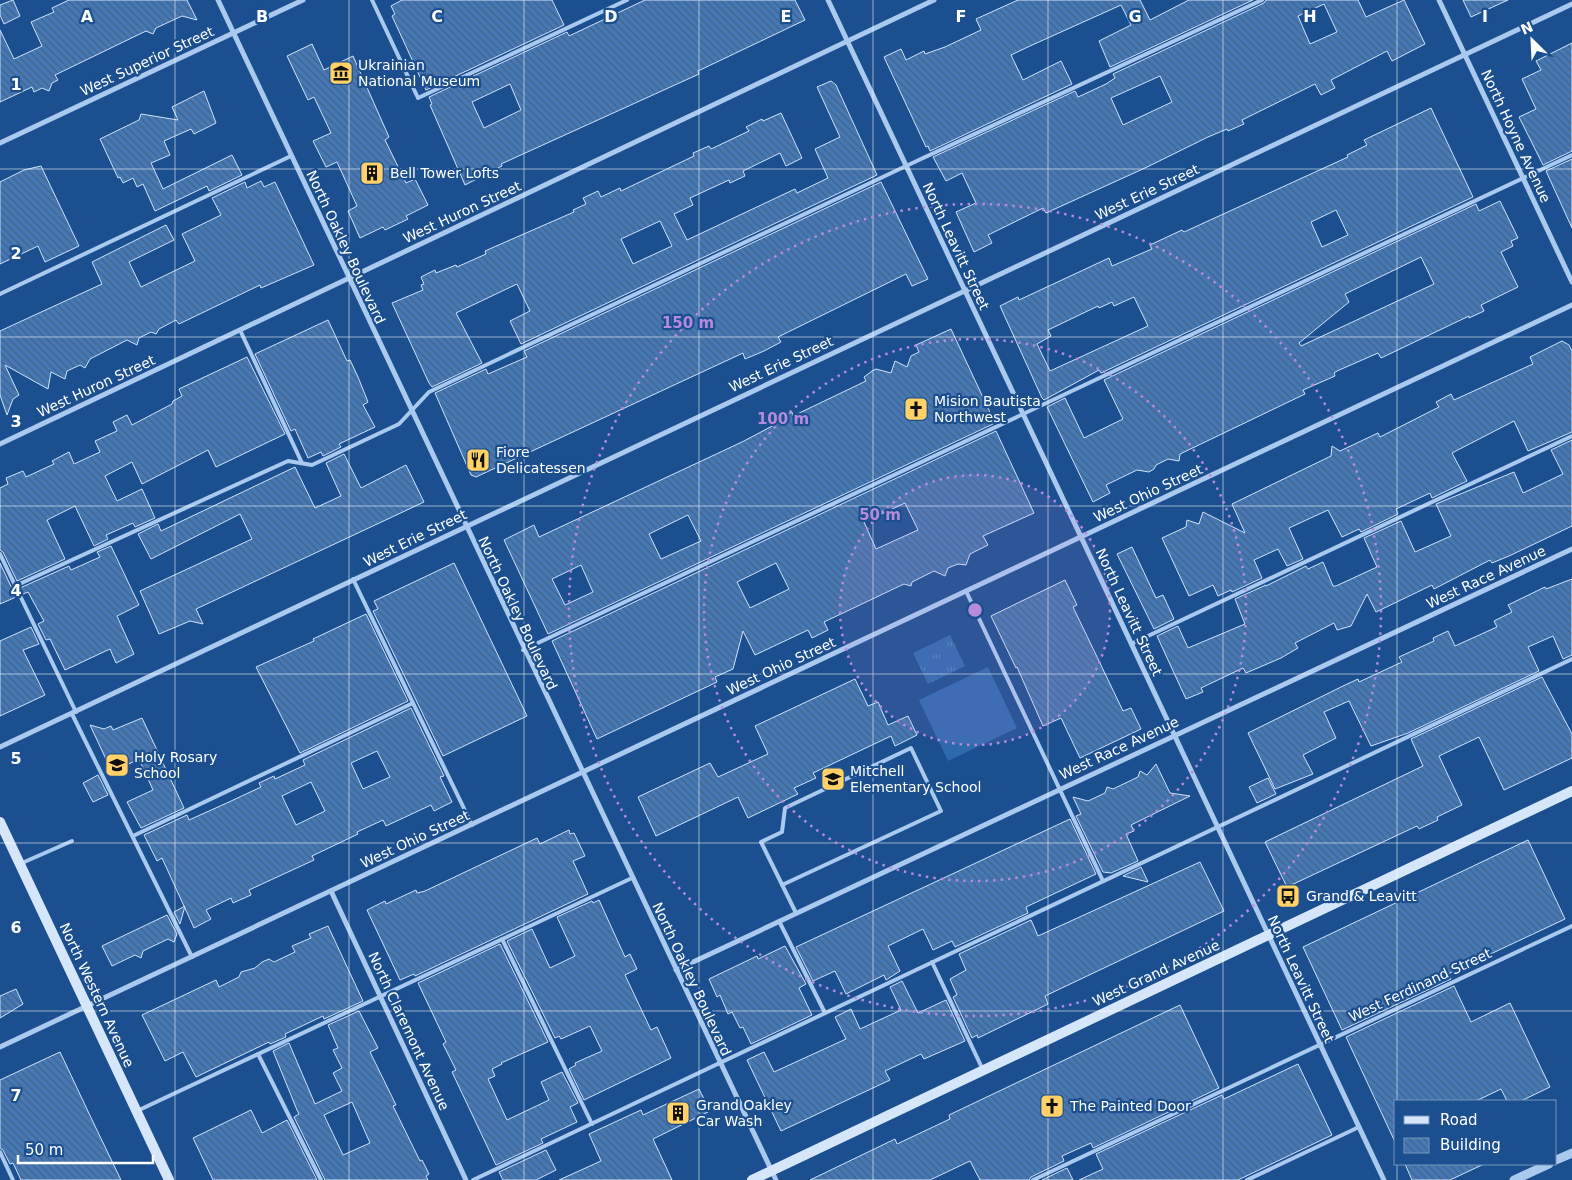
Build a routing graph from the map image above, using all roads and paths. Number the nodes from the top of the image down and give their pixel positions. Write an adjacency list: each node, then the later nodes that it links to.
1 (218, 0): 10 (street, North Oakley Boulevard)
2 (303, 0): 10 (street, West Superior Street)
3 (372, 0): 4 (lane)
4 (628, 0)
5 (828, 0): 11 (street, North Leavitt Street)
6 (934, 0): 11 (street, West Huron Street)
7 (1262, 0): 16 (lane)
8 (1439, 0): 12 (street, North Hoyne Avenue)
9 (1572, 4): 12 (street, West Erie Street)
10 (233, 33): 13 (street, West Superior Street); 15 (street, North Oakley Boulevard)
11 (847, 40): 16 (street, North Leavitt Street); 18 (street, West Huron Street)
12 (1464, 54): 17 (street, North Hoyne Avenue); 20 (street, West Erie Street)
13 (0, 144)
14 (1572, 155): 17 (lane)
15 (291, 156): 18 (street, North Oakley Boulevard); 21 (lane)
16 (906, 166): 20 (street, North Leavitt Street); 24 (lane)
17 (1523, 178): 19 (street, North Hoyne Avenue); 25 (lane)
18 (348, 278): 23 (street, West Huron Street); 24 (street, North Oakley Boulevard)
19 (1572, 282)
20 (965, 290): 25 (street, North Leavitt Street); 29 (street, West Erie Street)
21 (0, 294)
22 (1572, 305): 30 (street, West Ohio Street)
23 (240, 330): 27 (street, West Huron Street); 28 (lane)
24 (410, 410): 28 (lane); 29 (street, North Oakley Boulevard)
25 (1023, 414): 30 (street, North Leavitt Street); 37 (lane)
26 (1572, 436): 36 (lane)
27 (0, 444)
28 (302, 464): 34 (lane)
29 (465, 526): 33 (street, West Erie Street); 37 (street, North Oakley Boulevard)
30 (1081, 537): 35 (street, West Ohio Street); 36 (street, North Leavitt Street)
31 (1572, 549): 41 (street, West Race Avenue)
32 (0, 554): 34 (lane)
33 (353, 579): 39 (lane); 40 (street, West Erie Street)
34 (15, 586): 40 (lane)
35 (966, 592): 43 (street, West Ohio Street); 44 (lane)
36 (1131, 644): 41 (street, North Leavitt Street)
37 (523, 650): 43 (street, North Oakley Boulevard)
38 (1572, 659): 48 (lane)
39 (413, 703): 47 (lane); 49 (lane)
40 (74, 713): 42 (street, West Erie Street); 49 (lane)
41 (1174, 735): 44 (street, West Race Avenue); 48 (street, North Leavitt Street)
42 (0, 747)
43 (582, 773): 47 (street, West Ohio Street); 52 (street, North Oakley Boulevard)
44 (1059, 788): 53 (lane); 56 (street, West Race Avenue)
45 (1572, 791): 59 (main road, West Grand Avenue)
46 (0, 822): 51 (main road, North Western Avenue)
47 (472, 825): 55 (street, West Ohio Street)
48 (1217, 827): 53 (lane); 59 (street, North Leavitt Street)
49 (133, 836): 61 (lane)
50 (72, 841): 51 (lane)
51 (20, 864): 65 (main road, North Western Avenue)
52 (632, 878): 60 (lane); 63 (street, North Oakley Boulevard)
53 (1103, 881): 62 (lane)
54 (782, 885): 54 (lane); 56 (lane)
55 (331, 891): 61 (street, West Ohio Street); 64 (street, North Claremont Avenue)
56 (796, 913): 57 (street, West Race Avenue)
57 (779, 921): 63 (street, West Race Avenue); 66 (lane)
58 (1572, 926): 67 (lane, West Ferdinand Street)
59 (1268, 935): 67 (street, North Leavitt Street); 71 (main road, West Grand Avenue)
60 (502, 939): 64 (lane); 73 (lane)
61 (192, 957): 65 (street, West Ohio Street)
62 (932, 962): 66 (lane); 71 (lane)
63 (676, 970): 70 (street, North Oakley Boulevard)
64 (380, 997): 69 (lane); 83 (street, North Claremont Avenue)
65 (87, 1006): 68 (street, West Ohio Street); 72 (main road, North Western Avenue)
66 (825, 1013): 70 (lane)
67 (1320, 1045): 74 (street, North Leavitt Street); 86 (lane, West Ferdinand Street)
68 (0, 1047)
69 (258, 1054): 72 (lane); 82 (lane)
70 (720, 1063): 73 (lane); 79 (street, North Oakley Boulevard)
71 (983, 1070): 79 (main road, West Grand Avenue)
72 (136, 1111): 81 (main road, North Western Avenue)
73 (592, 1124): 84 (lane)
74 (1359, 1127): 87 (lane); 88 (street, North Leavitt Street)
75 (0, 1152): 80 (lane)
76 (1572, 1153): 77 (street)
77 (1557, 1160)
78 (1547, 1165): 89 (street)
79 (774, 1175): 85 (main road, West Grand Avenue)
80 (13, 1180)
81 (169, 1180)
82 (321, 1180)
83 (466, 1180)
84 (473, 1180)
85 (752, 1180)
86 (1033, 1180)
87 (1247, 1180)
88 (1384, 1180)
89 (1514, 1180)

